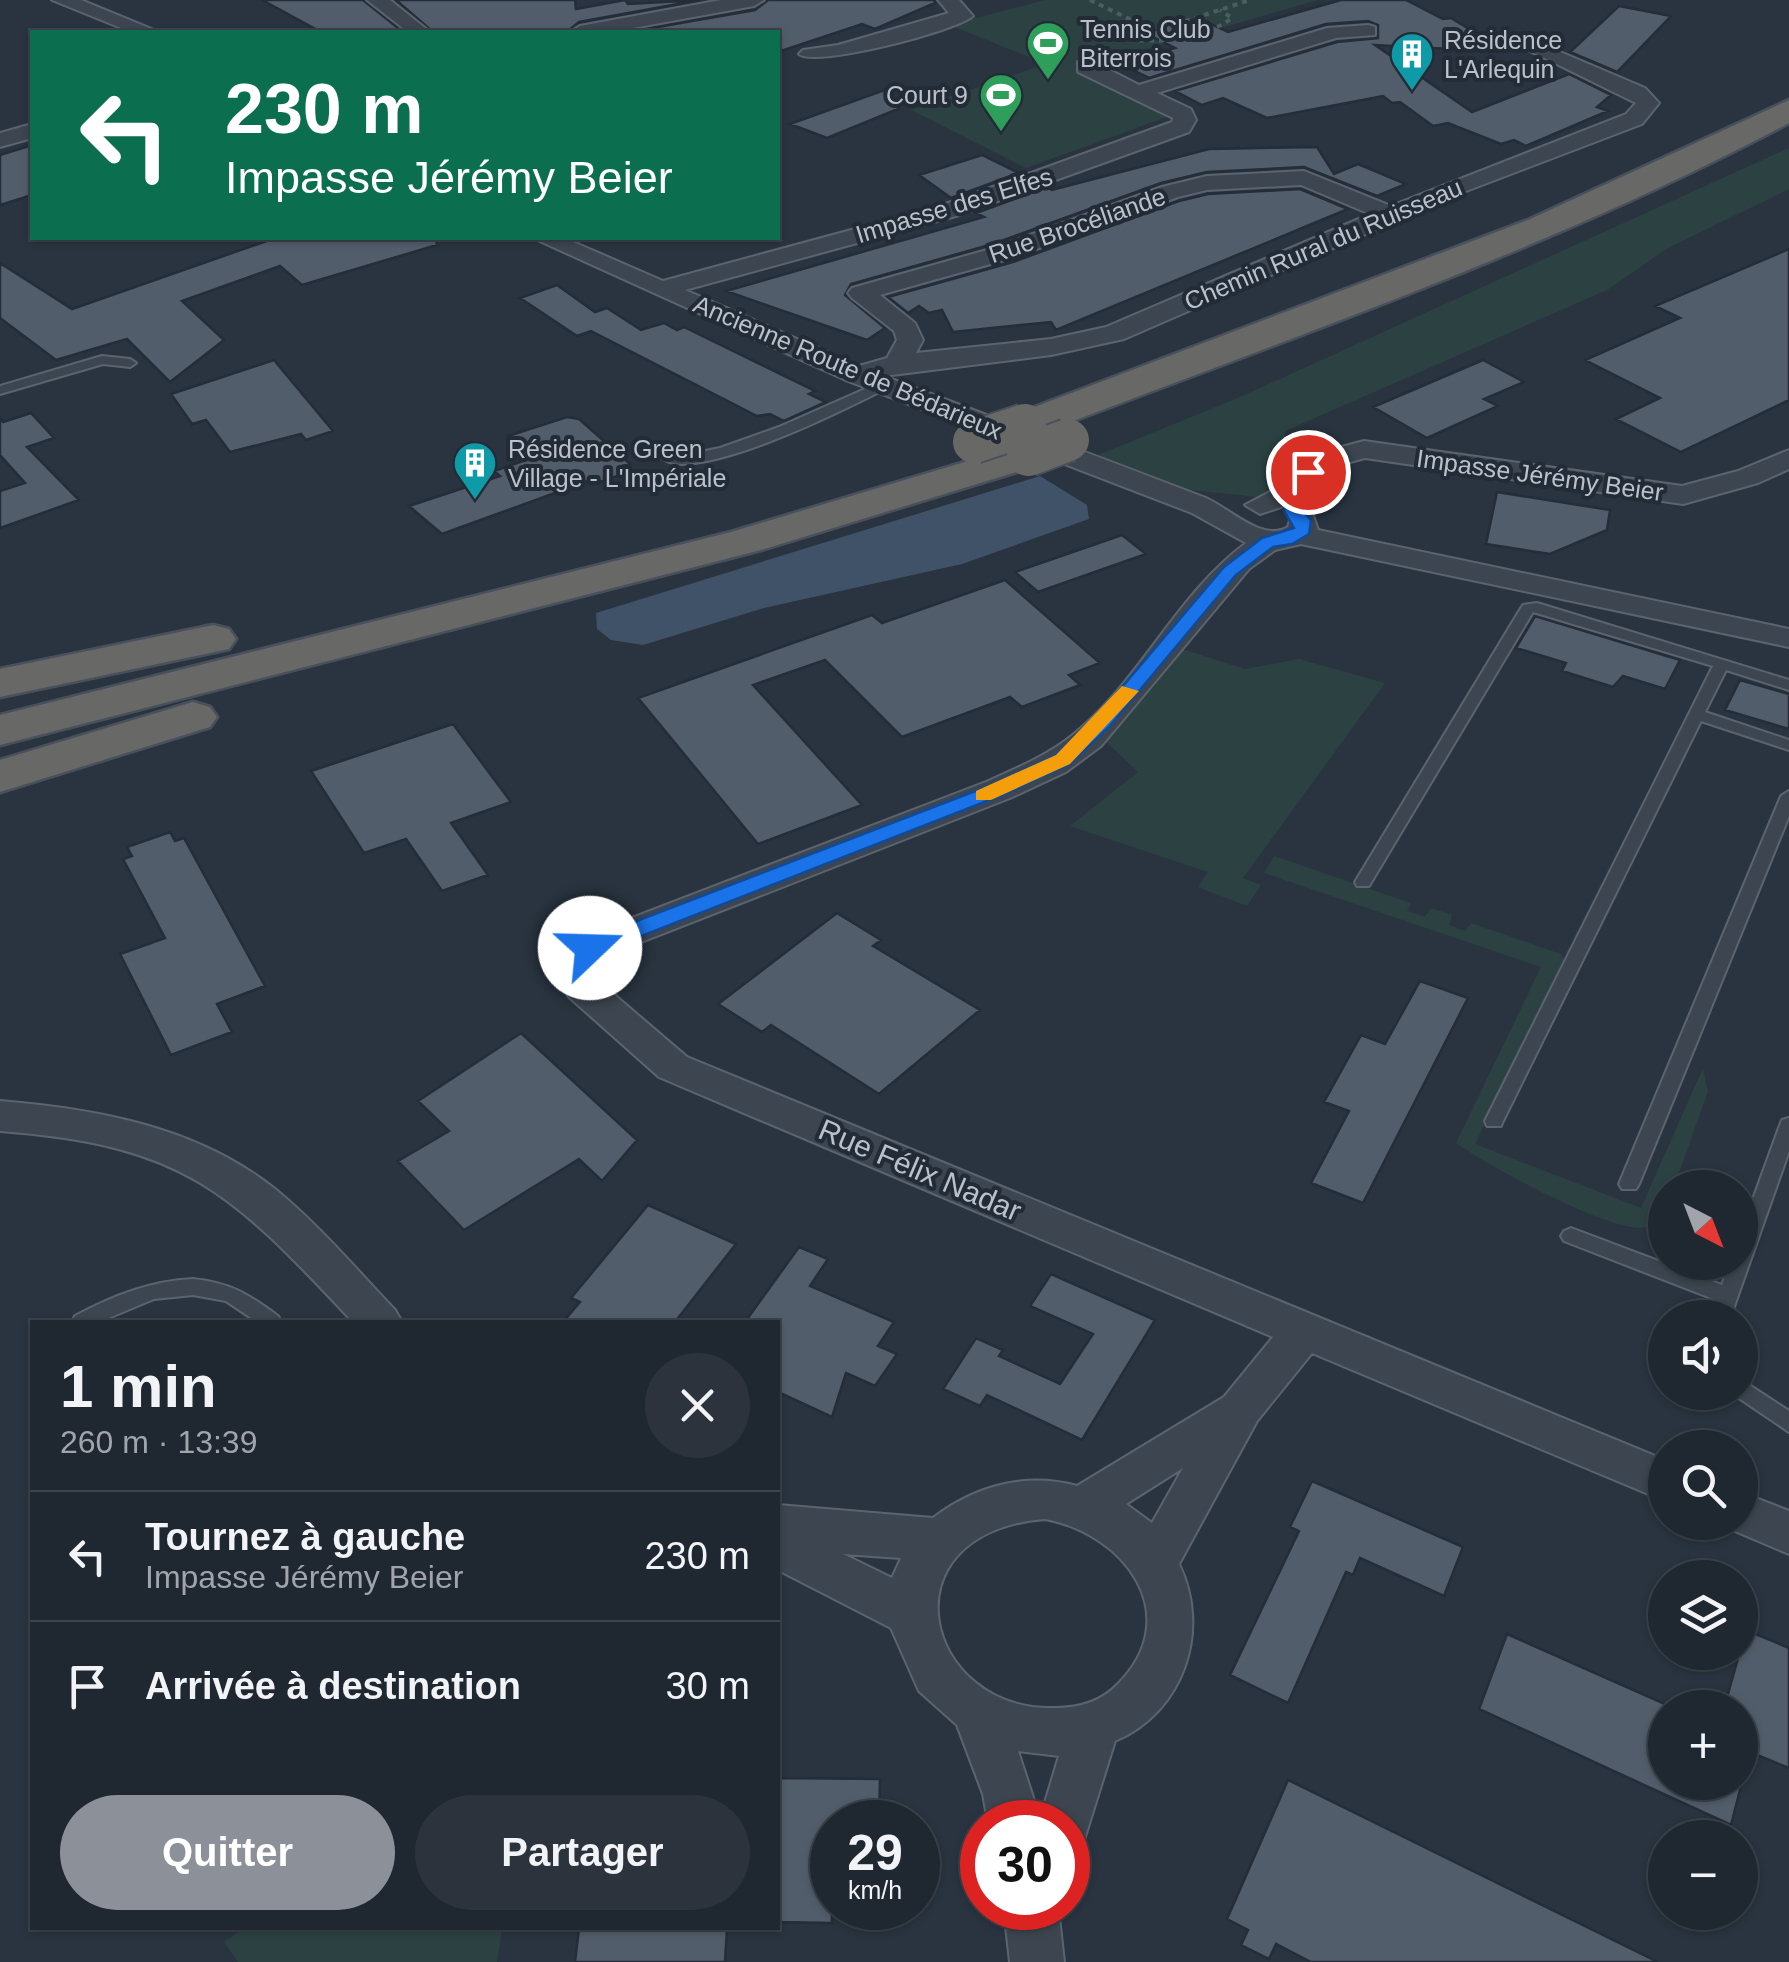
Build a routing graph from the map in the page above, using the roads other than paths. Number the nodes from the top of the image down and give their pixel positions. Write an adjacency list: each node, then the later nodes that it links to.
1 (62, 0): 5 (street)
2 (377, 0): 6 (street)
3 (754, 0): 7 (street)
4 (948, 0): 10 (street)
5 (144, 30)
6 (417, 30)
7 (591, 30)
8 (1368, 31): 12 (street)
9 (1532, 47): 17 (street, Chemin Rural du Ruisseau)
10 (810, 54)
11 (1086, 67): 12 (street, Impasse des Elfes)
12 (1138, 92): 19 (street, Impasse des Elfes)
13 (1789, 110): 23 (highway)
14 (30, 131): 16 (street)
15 (1789, 134): 23 (highway)
16 (0, 140)
17 (1390, 214): 21 (street, Chemin Rural du Ruisseau); 21 (street, Rue Brocéliande)
18 (550, 240): 19 (street, Ancienne Route de Bédarieux)
19 (661, 289): 21 (street, Ancienne Route de Bédarieux)
20 (130, 363): 22 (lane)
21 (879, 376): 24 (lane); 27 (street, Ancienne Route de Bédarieux)
22 (0, 390)
23 (1017, 446): 30 (highway); 37 (highway); 39 (highway)
24 (661, 452)
25 (1789, 458): 26 (street, Impasse Jérémy Beier)
26 (1298, 512): 27 (street); 28 (street); 31 (street)
27 (1246, 516): 28 (street); 29 (street)
28 (1268, 542): 29 (street)
29 (1230, 571): 54 (street, Rue Félix Nadar)
30 (388, 608): 33 (highway); 35 (highway)
31 (1789, 638)
32 (1721, 665): 34 (lane); 36 (lane); 41 (lane)
33 (0, 683)
34 (1789, 685)
35 (0, 704)
36 (1696, 714): 38 (lane); 43 (lane)
37 (0, 730)
38 (1789, 745)
39 (0, 776)
40 (1789, 796): 45 (lane)
41 (1363, 882)
42 (0, 1116): 53 (street)
43 (1494, 1120)
44 (1789, 1125): 46 (lane)
45 (1629, 1184)
46 (1758, 1212)
47 (1572, 1236): 49 (lane)
48 (1734, 1280): 49 (lane)
49 (1728, 1296): 50 (lane)
50 (1727, 1300)
51 (86, 1320): 52 (lane)
52 (268, 1320)
53 (378, 1320)
54 (1304, 1331): 56 (street); 58 (street, Rue Félix Nadar)
55 (1758, 1401): 57 (lane)
56 (1241, 1408): 59 (street); 65 (street)
57 (1789, 1423)
58 (1648, 1474)
59 (1084, 1506): 63 (street); 65 (street)
60 (1758, 1520): 62 (street)
61 (780, 1525): 63 (street)
62 (1789, 1533)
63 (940, 1539): 66 (street)
64 (780, 1549): 66 (street)
65 (1155, 1562): 68 (street)
66 (912, 1615): 67 (street)
67 (979, 1716): 68 (street); 69 (street)
68 (1094, 1726): 70 (street)
69 (1007, 1800)
70 (1072, 1800)

